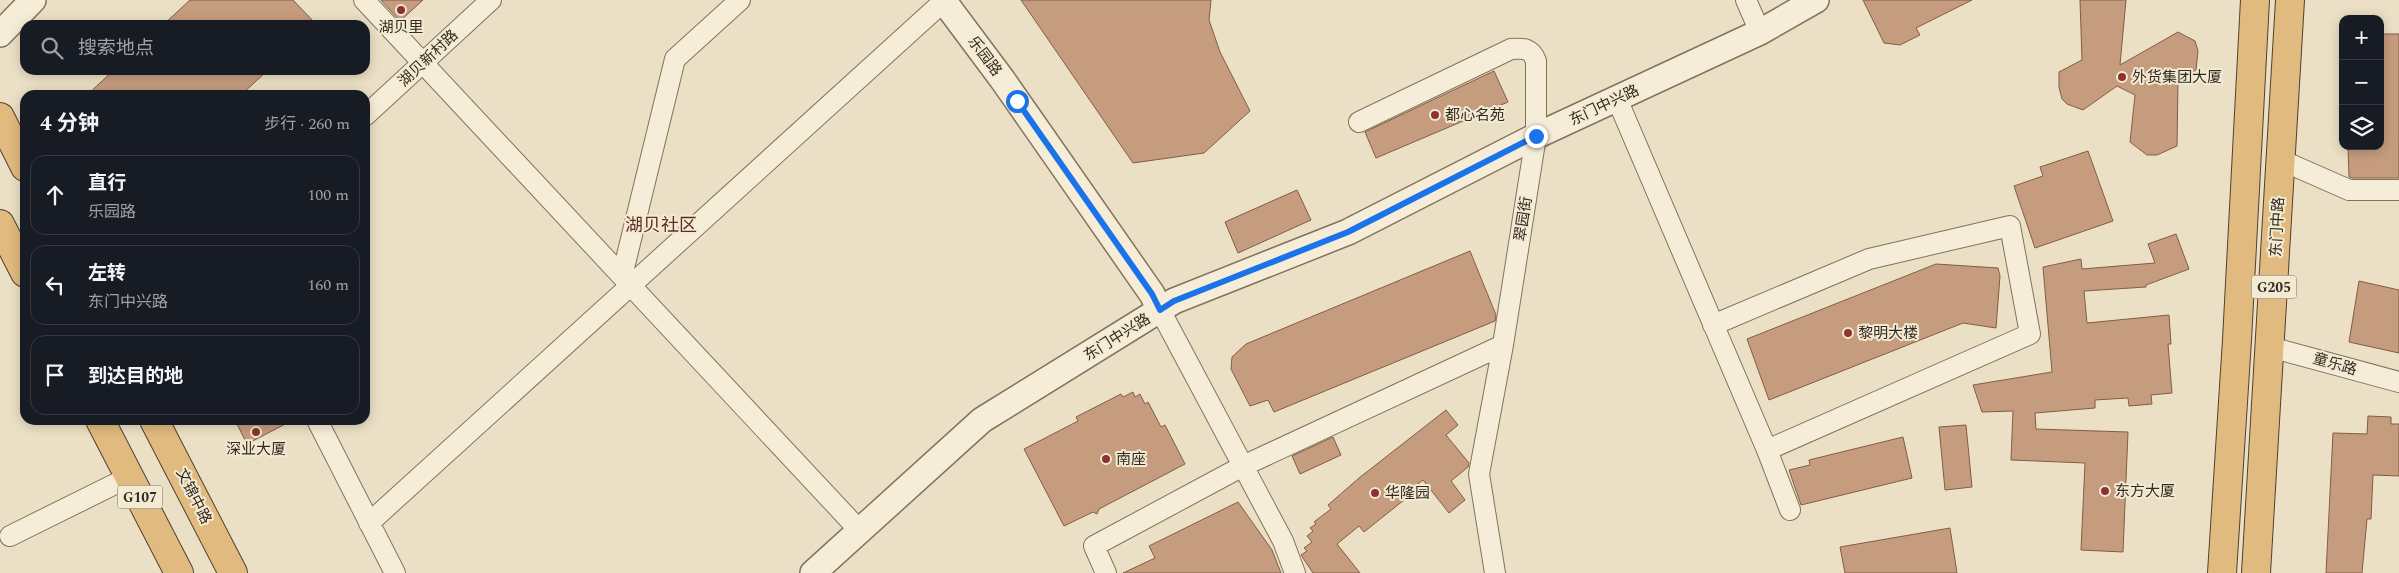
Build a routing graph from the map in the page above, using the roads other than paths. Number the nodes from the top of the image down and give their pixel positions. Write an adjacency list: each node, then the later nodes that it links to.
1 (33, 0): 11 (street)
2 (364, 0): 12 (street)
3 (491, 0): 12 (street, 湖贝新村路)
4 (740, 0): 23 (street)
5 (944, 0): 23 (street); 24 (street, 乐园路)
6 (1746, 0): 10 (street)
7 (1816, 0): 10 (street, 东门中兴路)
8 (2255, 0): 47 (highway, G205)
9 (2290, 0): 19 (highway, 东门中路 / G205)
10 (1760, 32): 13 (street, 东门中兴路)
11 (0, 34)
12 (422, 63): 14 (street, 湖贝新村路); 23 (street)
13 (1617, 99): 17 (street, 东门中兴路); 25 (street)
14 (370, 111)
15 (0, 118): 18 (highway)
16 (1359, 122): 17 (street, 翠园街)
17 (1536, 136): 24 (street, 东门中兴路); 27 (street, 翠园街)
18 (20, 157)
19 (2281, 160): 20 (street); 26 (highway, 东门中路 / G205)
20 (2399, 190)
21 (0, 224): 22 (highway)
22 (20, 263)
23 (626, 280): 37 (street); 38 (street)
24 (1160, 310): 34 (street); 38 (street, 东门中兴路)
25 (1713, 325): 33 (street); 33 (street)
26 (2271, 340): 28 (street, 童乐路); 29 (street, 童乐路); 48 (highway, 东门中路 / G205)
27 (1503, 345): 34 (street); 46 (street, 翠园街)
28 (2399, 369)
29 (2399, 382)
30 (103, 425): 35 (highway, G107)
31 (157, 425): 41 (highway, 文锦中路)
32 (320, 425): 37 (street)
33 (1767, 450): 36 (street)
34 (1243, 466): 44 (street); 45 (street)
35 (129, 477): 39 (street); 40 (highway, G107)
36 (1790, 510)
37 (369, 523): 42 (street)
38 (860, 531): 43 (street, 东门中兴路)
39 (10, 536)
40 (179, 573)
41 (233, 573)
42 (395, 573)
43 (813, 573)
44 (1106, 573)
45 (1295, 573)
46 (1494, 573)
47 (2222, 573)
48 (2256, 573)

